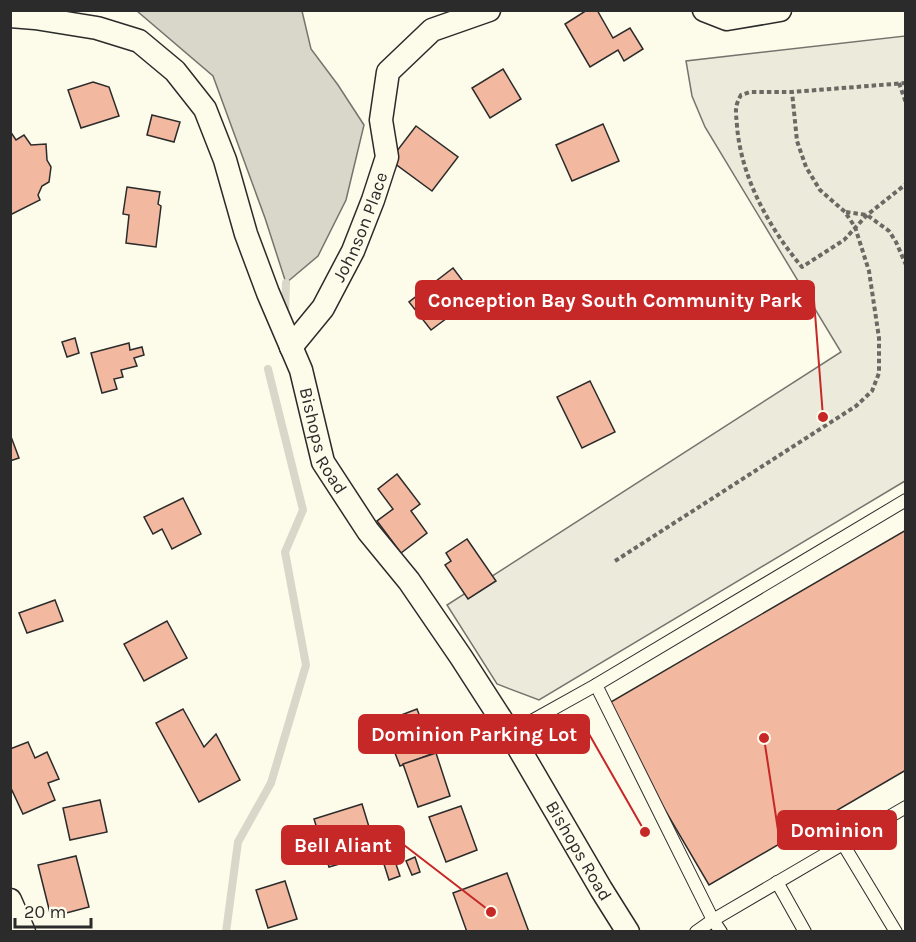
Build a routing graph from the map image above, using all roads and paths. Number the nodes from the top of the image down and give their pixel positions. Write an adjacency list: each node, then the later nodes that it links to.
1 (489, 10): 14 (street, Johnson Place)
2 (704, 10): 3 (street)
3 (780, 10)
4 (10, 16): 14 (street, Bishops Road)
5 (899, 83): 6 (path); 7 (path); 8 (path)
6 (906, 83)
7 (792, 92): 10 (path); 12 (path)
8 (906, 103)
9 (906, 184): 11 (path)
10 (845, 212): 11 (path); 12 (path)
11 (867, 215): 12 (path); 13 (path)
12 (855, 227): 16 (path)
13 (906, 265)
14 (291, 347): 18 (street, Bishops Road)
15 (906, 500): 17 (lane)
16 (615, 561)
17 (596, 685): 18 (lane); 23 (lane)
18 (510, 733): 25 (street, Bishops Road)
19 (906, 807): 20 (lane)
20 (843, 844): 21 (lane); 29 (lane)
21 (777, 882): 23 (lane); 28 (lane)
22 (10, 900): 24 (street)
23 (713, 920): 26 (lane); 27 (lane)
24 (24, 932)
25 (628, 932)
26 (696, 932)
27 (720, 932)
28 (806, 932)
29 (896, 932)

